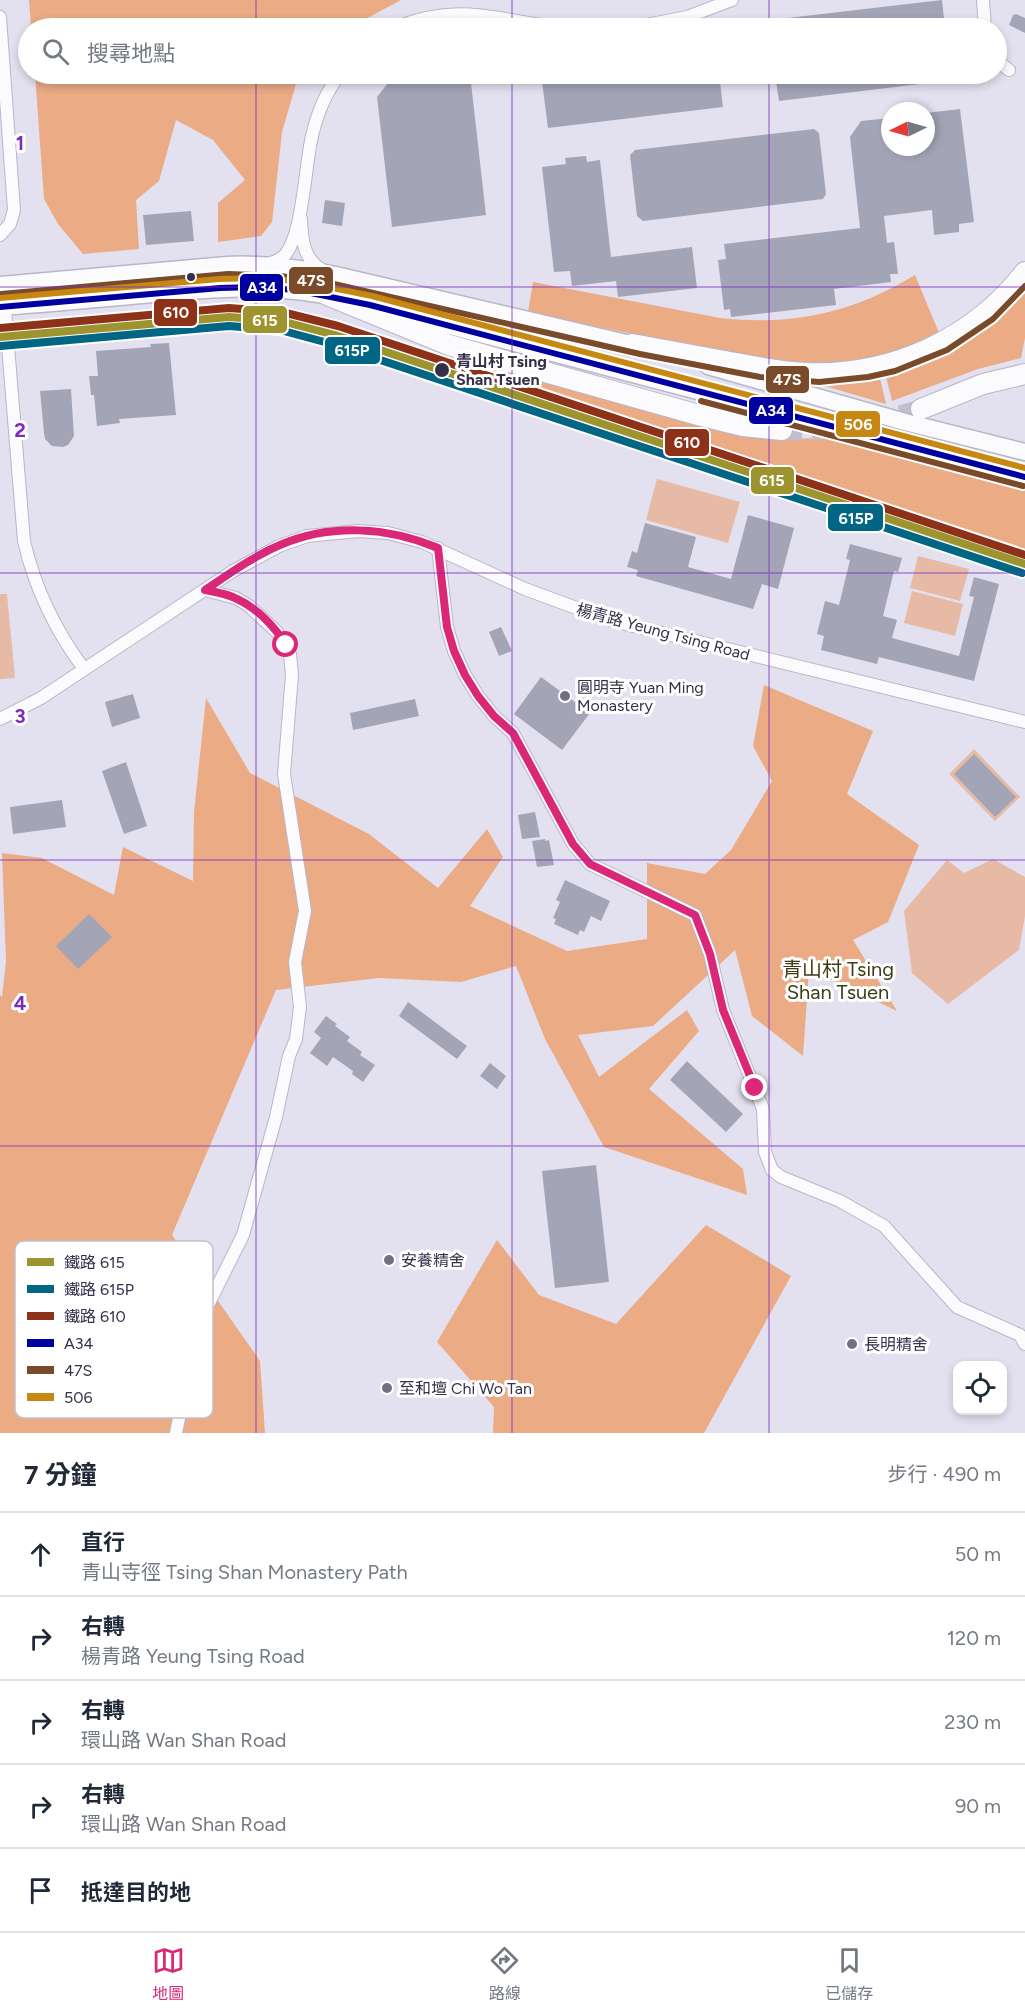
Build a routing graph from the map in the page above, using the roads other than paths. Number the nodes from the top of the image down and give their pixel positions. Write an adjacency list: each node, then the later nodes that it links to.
1 (732, 0): 6 (street)
2 (983, 0): 7 (street)
3 (0, 17): 8 (street)
4 (422, 18): 5 (street)
5 (514, 18)
6 (682, 18)
7 (984, 18)
8 (0, 22): 11 (street)
9 (333, 84): 10 (street)
10 (301, 209): 12 (street); 14 (street)
11 (0, 235)
12 (260, 264): 14 (main road); 15 (main road)
13 (1025, 272): 18 (main road)
14 (329, 274): 18 (main road)
15 (2, 285): 17 (street)
16 (327, 295): 17 (main road); 21 (main road); 23 (main road)
17 (2, 307): 26 (street)
18 (632, 344): 22 (main road)
19 (1025, 374): 20 (main road)
20 (921, 409)
21 (782, 430)
22 (1025, 452)
23 (1025, 477)
24 (438, 548): 25 (street, 楊青路 Yeung Tsing Road); 28 (street, 楊青路 Yeung Tsing Road); 30 (street)
25 (205, 590): 26 (street, 楊青路 Yeung Tsing Road); 29 (street)
26 (84, 669): 27 (street, 楊青路 Yeung Tsing Road)
27 (0, 719)
28 (1025, 722)
29 (213, 1295)
30 (1025, 1344)
31 (179, 1418): 32 (street)
32 (176, 1433)

